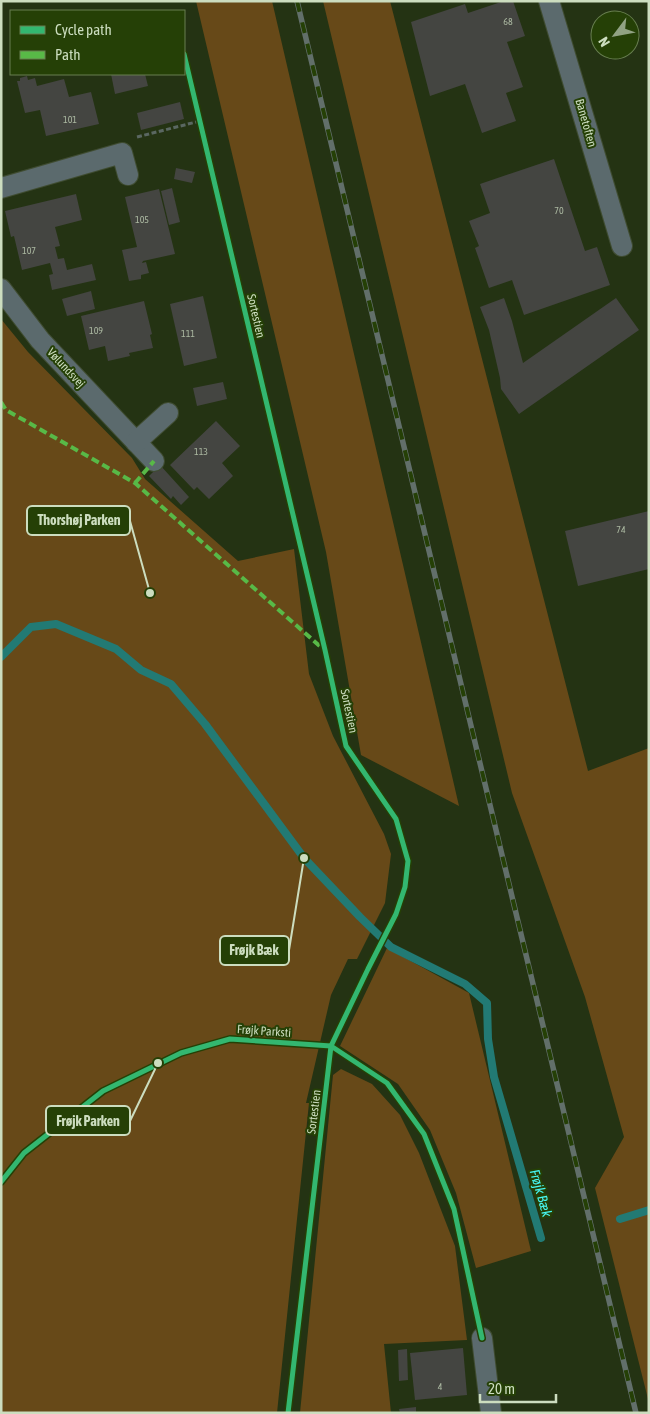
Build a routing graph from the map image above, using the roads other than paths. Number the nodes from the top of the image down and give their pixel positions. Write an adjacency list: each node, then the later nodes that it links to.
1 (549, 1): 4 (street, Banetoften)
2 (128, 175): 3 (street)
3 (1, 188)
4 (622, 246)
5 (1, 290): 7 (street, Vølundsvej)
6 (168, 413): 7 (street)
7 (136, 442): 8 (street, Vølundsvej)
8 (154, 461)
9 (482, 1338): 10 (street)
10 (491, 1413)

